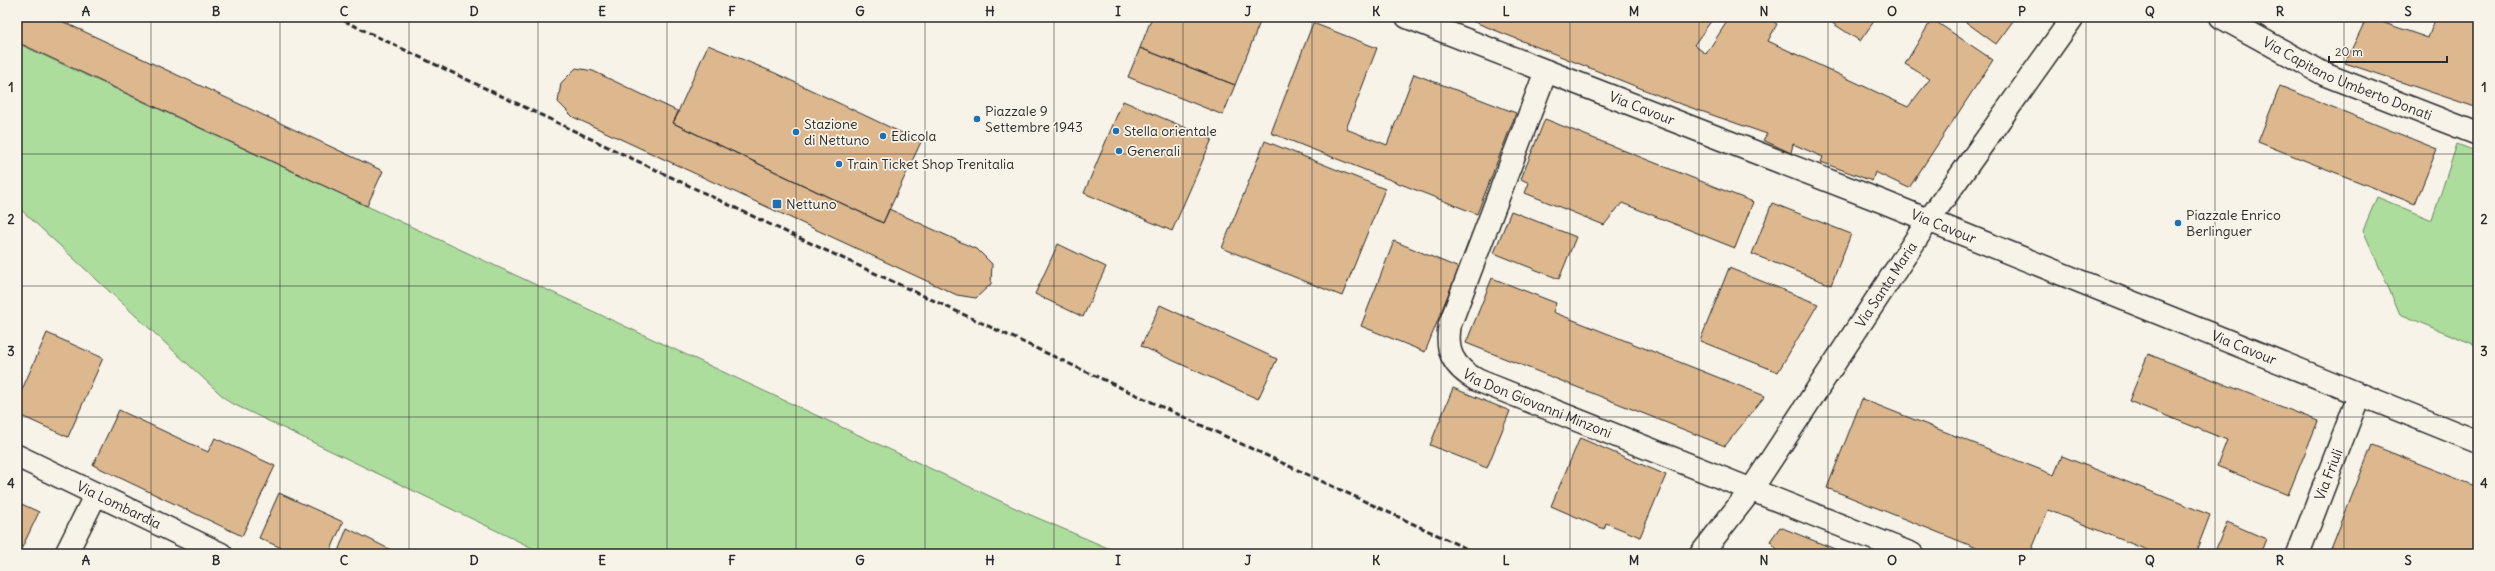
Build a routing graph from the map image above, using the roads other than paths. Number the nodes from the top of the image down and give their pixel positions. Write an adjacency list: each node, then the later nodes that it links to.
1 (1407, 17): 4 (main road, Via Cavour)
2 (2073, 17): 6 (main road, Via Santa Maria)
3 (2220, 17): 5 (main road, Via Capitano Umberto Donati)
4 (1546, 71): 6 (main road, Via Cavour); 10 (main road, Via Don Giovanni Minzoni)
5 (2478, 134)
6 (1928, 221): 7 (main road, Via Cavour); 10 (main road, Via Santa Maria)
7 (2359, 395): 8 (main road, Via Cavour); 16 (main road, Via Friuli)
8 (2478, 442)
9 (17, 456): 11 (main road, Via Lombardia)
10 (1751, 490): 14 (main road, Via Santa Maria); 15 (main road, Via Don Giovanni Minzoni)
11 (96, 494): 12 (main road); 13 (main road, Via Lombardia)
12 (66, 554)
13 (221, 554)
14 (1702, 554)
15 (1912, 554)
16 (2298, 554)

